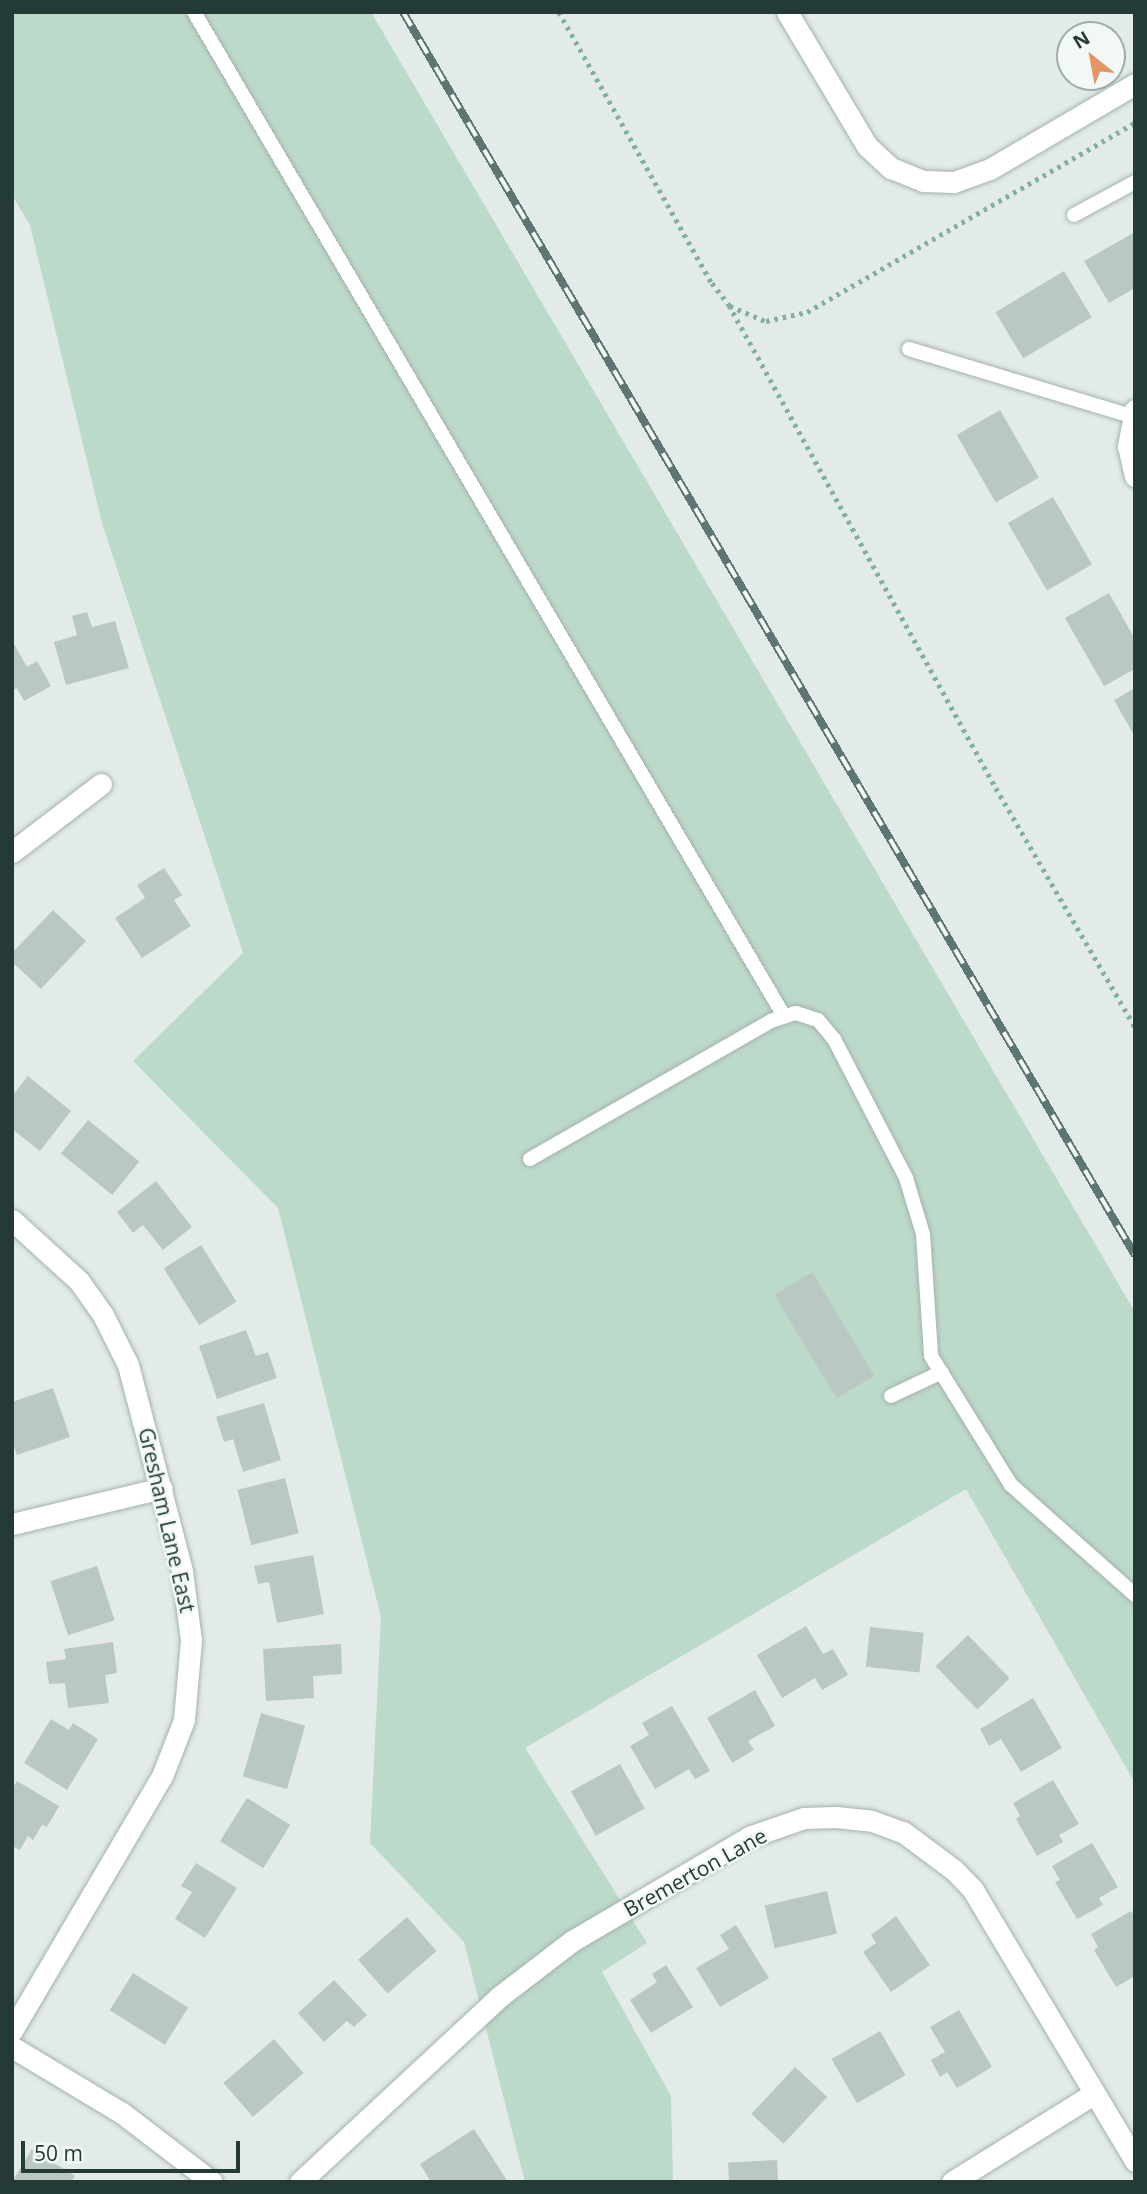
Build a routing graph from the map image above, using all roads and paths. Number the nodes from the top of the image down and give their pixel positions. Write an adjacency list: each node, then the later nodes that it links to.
1 (194, 12): 14 (lane)
2 (559, 12): 8 (path)
3 (787, 12): 4 (street)
4 (1135, 84)
5 (1135, 123): 8 (path)
6 (1134, 182): 7 (lane)
7 (1074, 215)
8 (729, 305): 15 (path)
9 (909, 349): 10 (lane)
10 (1133, 413): 11 (street)
11 (1135, 476)
12 (102, 784): 13 (street)
13 (12, 852)
14 (784, 1016): 16 (lane); 18 (lane)
15 (1135, 1027)
16 (530, 1159)
17 (12, 1220): 20 (street, Gresham Lane East)
18 (942, 1373): 19 (lane); 22 (lane)
19 (891, 1396)
20 (162, 1488): 21 (street); 23 (street, Gresham Lane East)
21 (12, 1524)
22 (1135, 1595)
23 (12, 2031)
24 (12, 2047): 27 (street)
25 (1095, 2093): 26 (street, Bremerton Lane); 28 (street, Bremerton Lane); 29 (street)
26 (1135, 2161)
27 (212, 2182)
28 (300, 2182)
29 (952, 2182)

